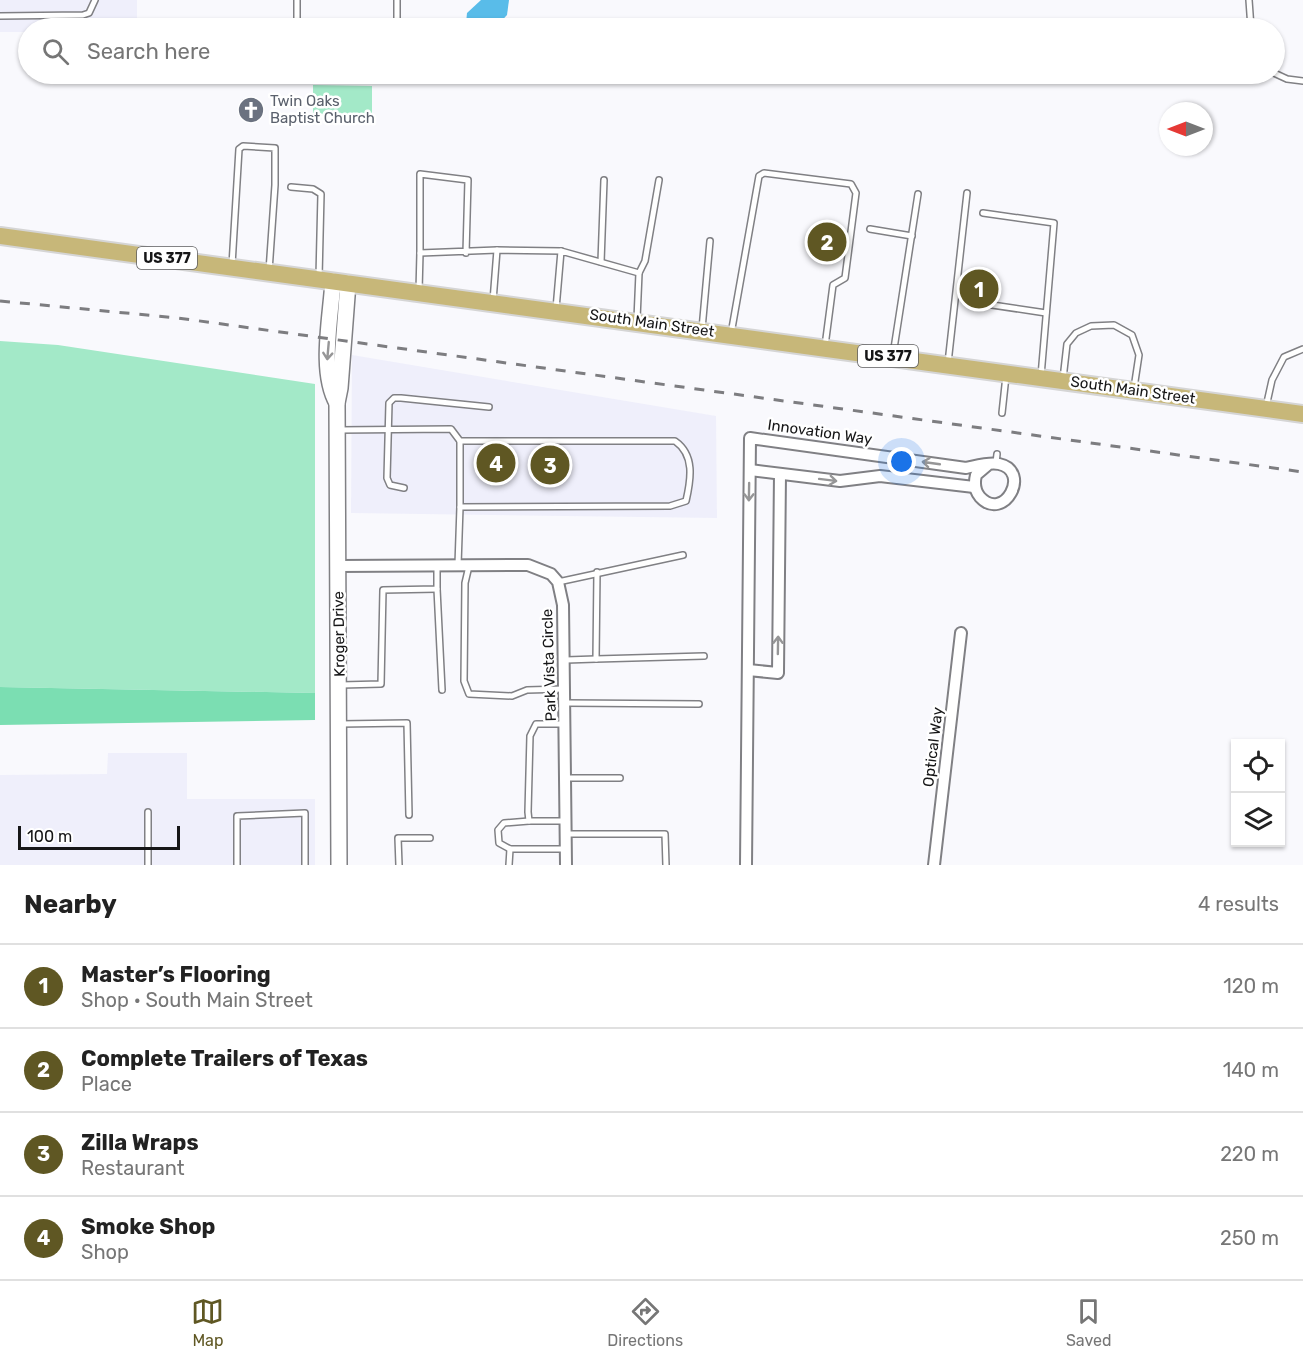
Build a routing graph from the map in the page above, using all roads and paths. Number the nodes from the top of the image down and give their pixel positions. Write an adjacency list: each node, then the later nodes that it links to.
1 (95, 0): 5 (lane)
2 (297, 0): 6 (lane)
3 (397, 0): 7 (lane)
4 (1249, 0): 8 (lane)
5 (0, 16)
6 (297, 18)
7 (397, 18)
8 (1250, 18)
9 (1285, 78): 10 (lane)
10 (1303, 81)
11 (604, 180): 25 (lane)
12 (659, 180): 28 (lane)
13 (291, 187): 29 (lane)
14 (968, 193): 41 (lane)
15 (918, 194): 19 (lane)
16 (983, 213): 34 (lane)
17 (870, 229): 19 (lane)
18 (0, 236): 26 (main road, South Main Street / US 377)
19 (912, 236): 40 (lane)
20 (710, 241): 36 (lane)
21 (497, 250): 22 (lane); 23 (lane); 31 (lane)
22 (561, 251): 25 (lane); 33 (lane)
23 (466, 253): 24 (lane); 24 (lane)
24 (420, 254): 30 (lane)
25 (601, 262): 28 (lane)
26 (232, 267): 27 (main road, South Main Street / US 377); 27 (lane)
27 (269, 272): 29 (main road, South Main Street / US 377)
28 (639, 273): 35 (lane)
29 (334, 281): 30 (main road, South Main Street / US 377); 51 (main road, Kroger Drive)
30 (419, 292): 31 (main road, South Main Street / US 377)
31 (493, 302): 33 (main road, South Main Street / US 377)
32 (972, 302): 34 (lane)
33 (556, 310): 35 (main road, South Main Street / US 377)
34 (1046, 313): 43 (lane)
35 (637, 321): 36 (main road, South Main Street / US 377)
36 (702, 330): 37 (main road, South Main Street / US 377)
37 (731, 334): 38 (main road, South Main Street / US 377); 38 (lane)
38 (825, 347): 40 (main road, South Main Street / US 377)
39 (1303, 349): 47 (lane)
40 (893, 357): 41 (main road, South Main Street / US 377)
41 (948, 364): 42 (main road, South Main Street / US 377)
42 (1007, 372): 43 (main road, South Main Street / US 377); 48 (lane)
43 (1041, 377): 44 (main road, South Main Street / US 377)
44 (1062, 380): 45 (main road, South Main Street / US 377); 45 (lane)
45 (1134, 390): 47 (main road, South Main Street / US 377)
46 (489, 406): 50 (lane)
47 (1266, 409): 49 (main road, South Main Street / US 377)
48 (1002, 413)
49 (1303, 414)
50 (387, 429): 51 (lane); 52 (lane); 57 (lane)
51 (337, 430): 61 (main road, Kroger Drive)
52 (460, 441): 58 (lane); 58 (lane)
53 (994, 460): 54 (street, Innovation Way, one-way to 54); 56 (street); 56 (street)
54 (750, 470): 55 (street); 71 (street, Innovation Way, one-way to 71)
55 (780, 474): 56 (street, one-way to 56); 71 (street, one-way to 55)
56 (975, 487)
57 (404, 488)
58 (460, 507): 60 (lane)
59 (683, 555): 64 (lane)
60 (458, 565): 62 (street); 63 (street)
61 (338, 566): 62 (street); 72 (main road, Kroger Drive)
62 (437, 566): 66 (lane)
63 (469, 566): 65 (street); 73 (lane)
64 (597, 572): 65 (lane); 69 (lane)
65 (558, 582): 70 (street, Park Vista Circle)
66 (437, 589): 72 (lane); 74 (lane)
67 (961, 633): 98 (street, Optical Way)
68 (704, 657): 69 (lane)
69 (596, 659): 70 (lane)
70 (566, 660): 73 (street, Park Vista Circle)
71 (748, 670): 97 (street, Innovation Way)
72 (340, 685): 77 (main road, Kroger Drive)
73 (566, 689): 75 (street, Park Vista Circle)
74 (442, 690)
75 (566, 704): 76 (lane); 78 (street, Park Vista Circle)
76 (699, 704)
77 (340, 724): 82 (lane); 92 (main road, Kroger Drive)
78 (566, 724): 79 (street, Park Vista Circle); 83 (lane)
79 (566, 778): 80 (lane); 84 (street, Park Vista Circle)
80 (620, 778)
81 (148, 812): 89 (lane)
82 (409, 814)
83 (529, 821): 84 (lane); 87 (lane)
84 (566, 821): 85 (street, Park Vista Circle)
85 (566, 834): 88 (street, Park Vista Circle); 96 (lane)
86 (430, 838): 93 (lane)
87 (510, 849): 88 (lane); 94 (lane)
88 (566, 849): 95 (street, Park Vista Circle)
89 (148, 865)
90 (237, 865): 91 (lane)
91 (305, 865)
92 (339, 865)
93 (399, 865)
94 (509, 865)
95 (566, 865)
96 (666, 865)
97 (746, 865)
98 (934, 865)

